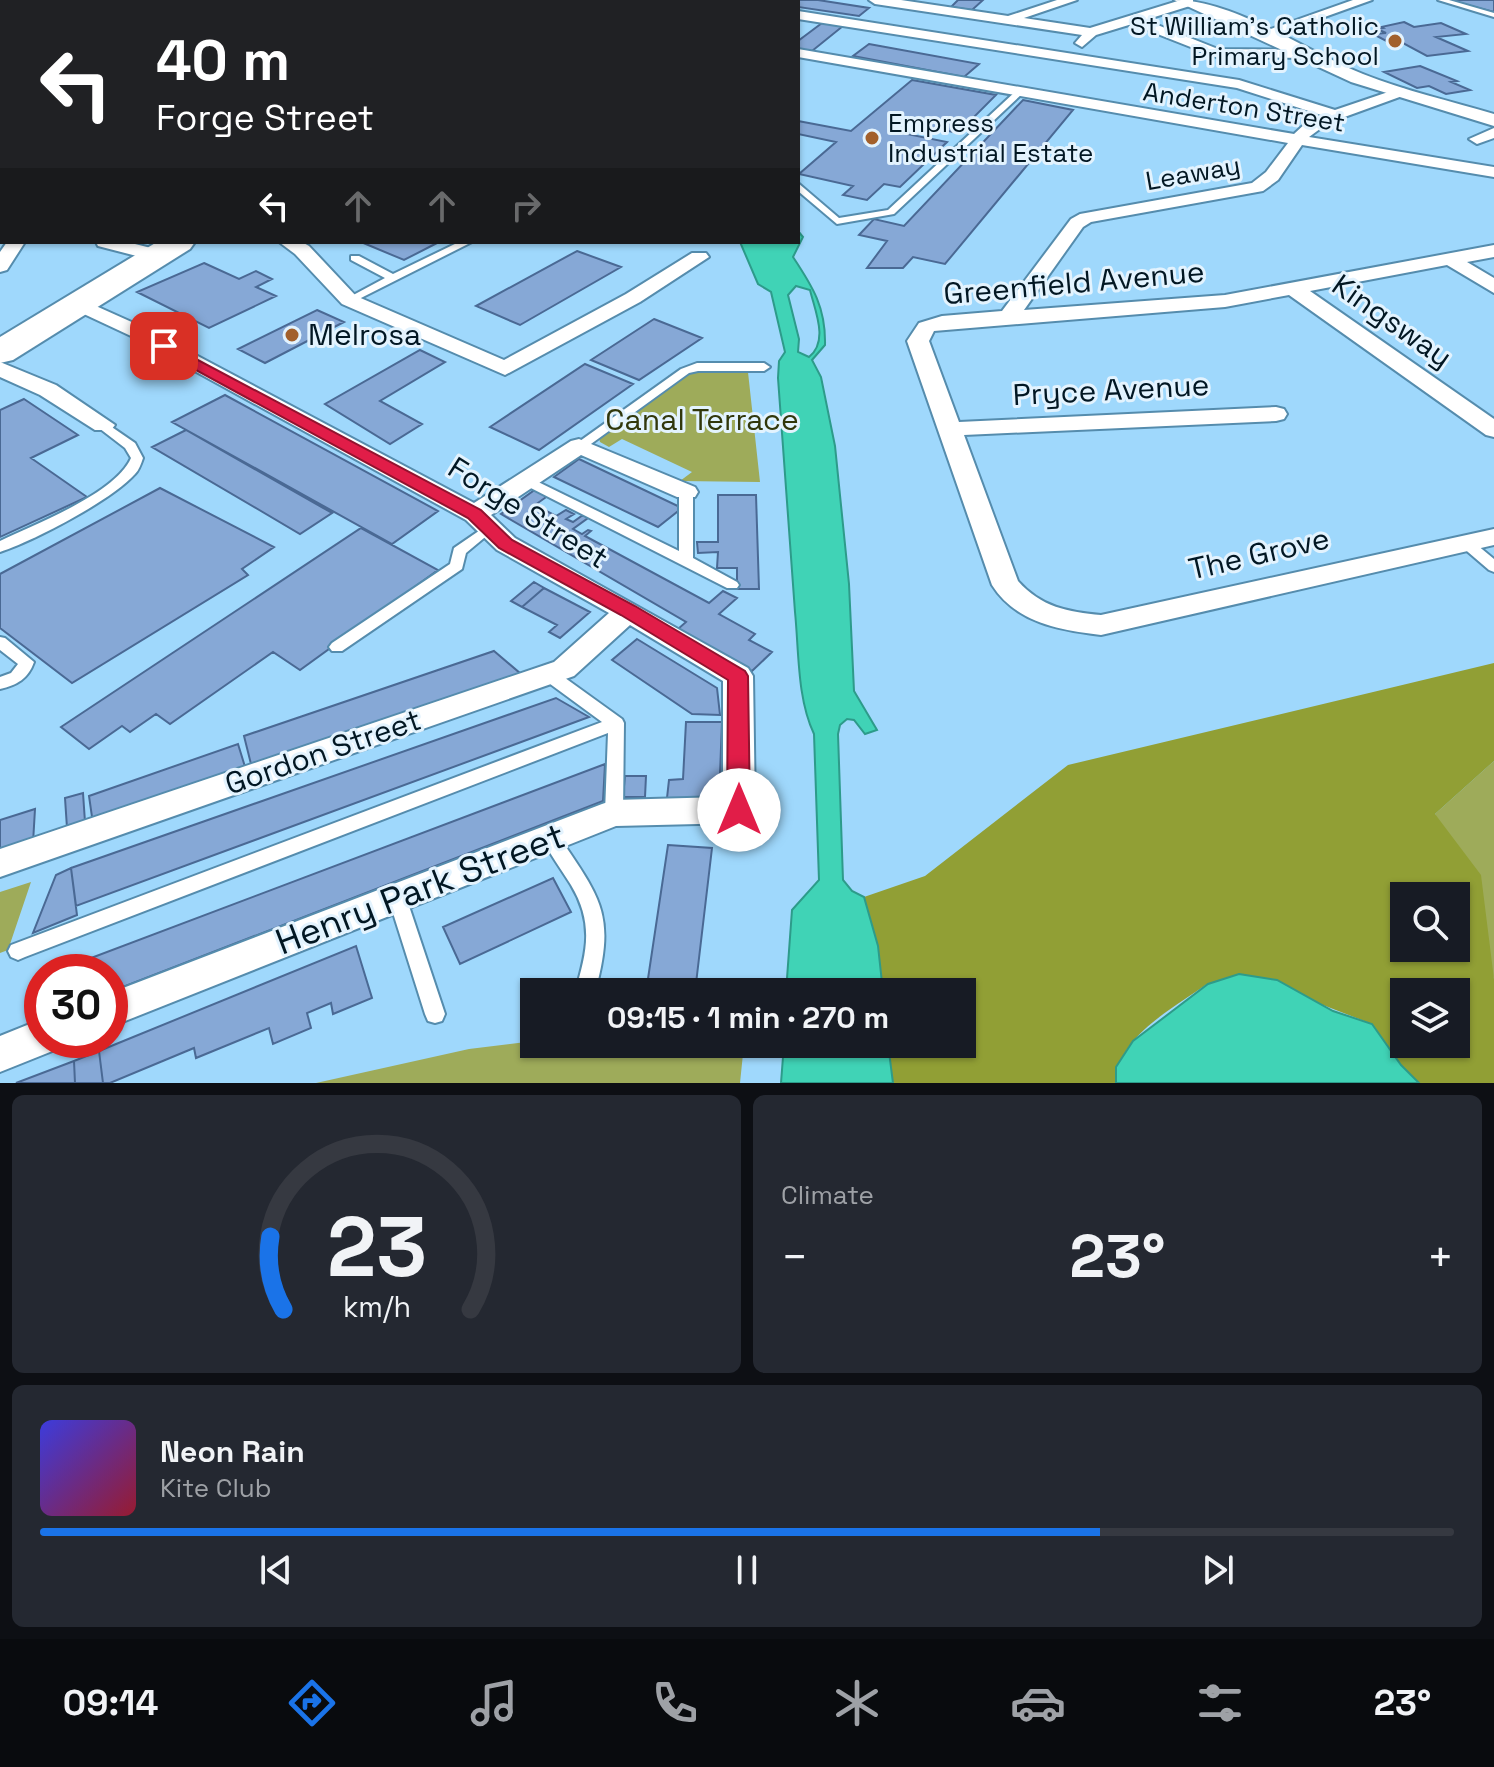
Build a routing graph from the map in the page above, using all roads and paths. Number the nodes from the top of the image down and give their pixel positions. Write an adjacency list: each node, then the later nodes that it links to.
1 (1047, 0): 5 (street)
2 (1366, 0): 8 (street)
3 (1441, 0): 10 (lane)
4 (881, 1): 11 (street); 13 (street)
5 (1066, 1): 11 (street)
6 (1185, 1): 12 (street); 18 (street)
7 (1308, 4): 8 (street)
8 (1331, 12): 14 (street)
9 (800, 15): 13 (street)
10 (1494, 15)
11 (1007, 19): 15 (street)
12 (1132, 19): 15 (street); 18 (street)
13 (859, 24): 16 (street); 19 (street)
14 (1284, 25)
15 (1091, 32): 19 (street)
16 (841, 39)
17 (800, 53): 21 (street, Anderton Street)
18 (1305, 54): 20 (street)
19 (1071, 58): 22 (street)
20 (1400, 92): 22 (street, Leaway); 23 (street)
21 (1019, 93): 26 (street, Anderton Street); 28 (lane)
22 (1338, 116): 26 (street, Leaway)
23 (1494, 120)
24 (1494, 133): 25 (street)
25 (1477, 139)
26 (1298, 140): 27 (street, Anderton Street); 44 (street, Leaway)
27 (1494, 172)
28 (800, 188)
29 (15, 244): 38 (street)
30 (123, 244): 33 (street)
31 (463, 244): 39 (lane)
32 (301, 245): 42 (street)
33 (167, 249): 43 (highway)
34 (1494, 251): 37 (street, Greenfield Avenue)
35 (699, 257): 42 (street)
36 (355, 258): 39 (lane)
37 (1450, 259): 40 (street); 41 (street, Greenfield Avenue)
38 (0, 266)
39 (393, 278): 42 (lane)
40 (1494, 287)
41 (1294, 289): 44 (street, Greenfield Avenue); 51 (street, Kingsway)
42 (349, 300)
43 (78, 304): 45 (highway); 55 (street, Forge Street)
44 (1010, 315): 50 (street, Greenfield Avenue)
45 (0, 352)
46 (764, 367): 52 (lane)
47 (0, 369): 49 (street)
48 (1276, 414): 50 (street, Pryce Avenue)
49 (103, 425): 58 (lane)
50 (950, 429): 63 (street, Greenfield Avenue)
51 (1494, 430)
52 (579, 446): 53 (street); 54 (street)
53 (526, 480): 55 (street); 59 (lane)
54 (686, 492): 59 (lane)
55 (482, 521): 62 (street, Forge Street); 65 (lane)
56 (1494, 537): 57 (street, The Grove)
57 (1466, 543): 60 (lane); 63 (street, The Grove)
58 (0, 547)
59 (686, 560): 61 (lane)
60 (1494, 567)
61 (732, 585)
62 (628, 611): 66 (street, Gordon Street); 69 (street, Forge Street)
63 (1039, 614)
64 (0, 642): 67 (lane)
65 (337, 647)
66 (548, 674): 68 (lane); 72 (street, Gordon Street)
67 (0, 683)
68 (616, 723): 70 (lane); 74 (lane)
69 (739, 810): 70 (street, Henry Park Street)
70 (614, 813): 71 (street, Henry Park Street)
71 (550, 837): 73 (street, Henry Park Street); 75 (lane)
72 (0, 863)
73 (397, 897): 76 (street, Henry Park Street); 77 (lane)
74 (18, 951)
75 (589, 978)
76 (128, 1003)
77 (435, 1014)

